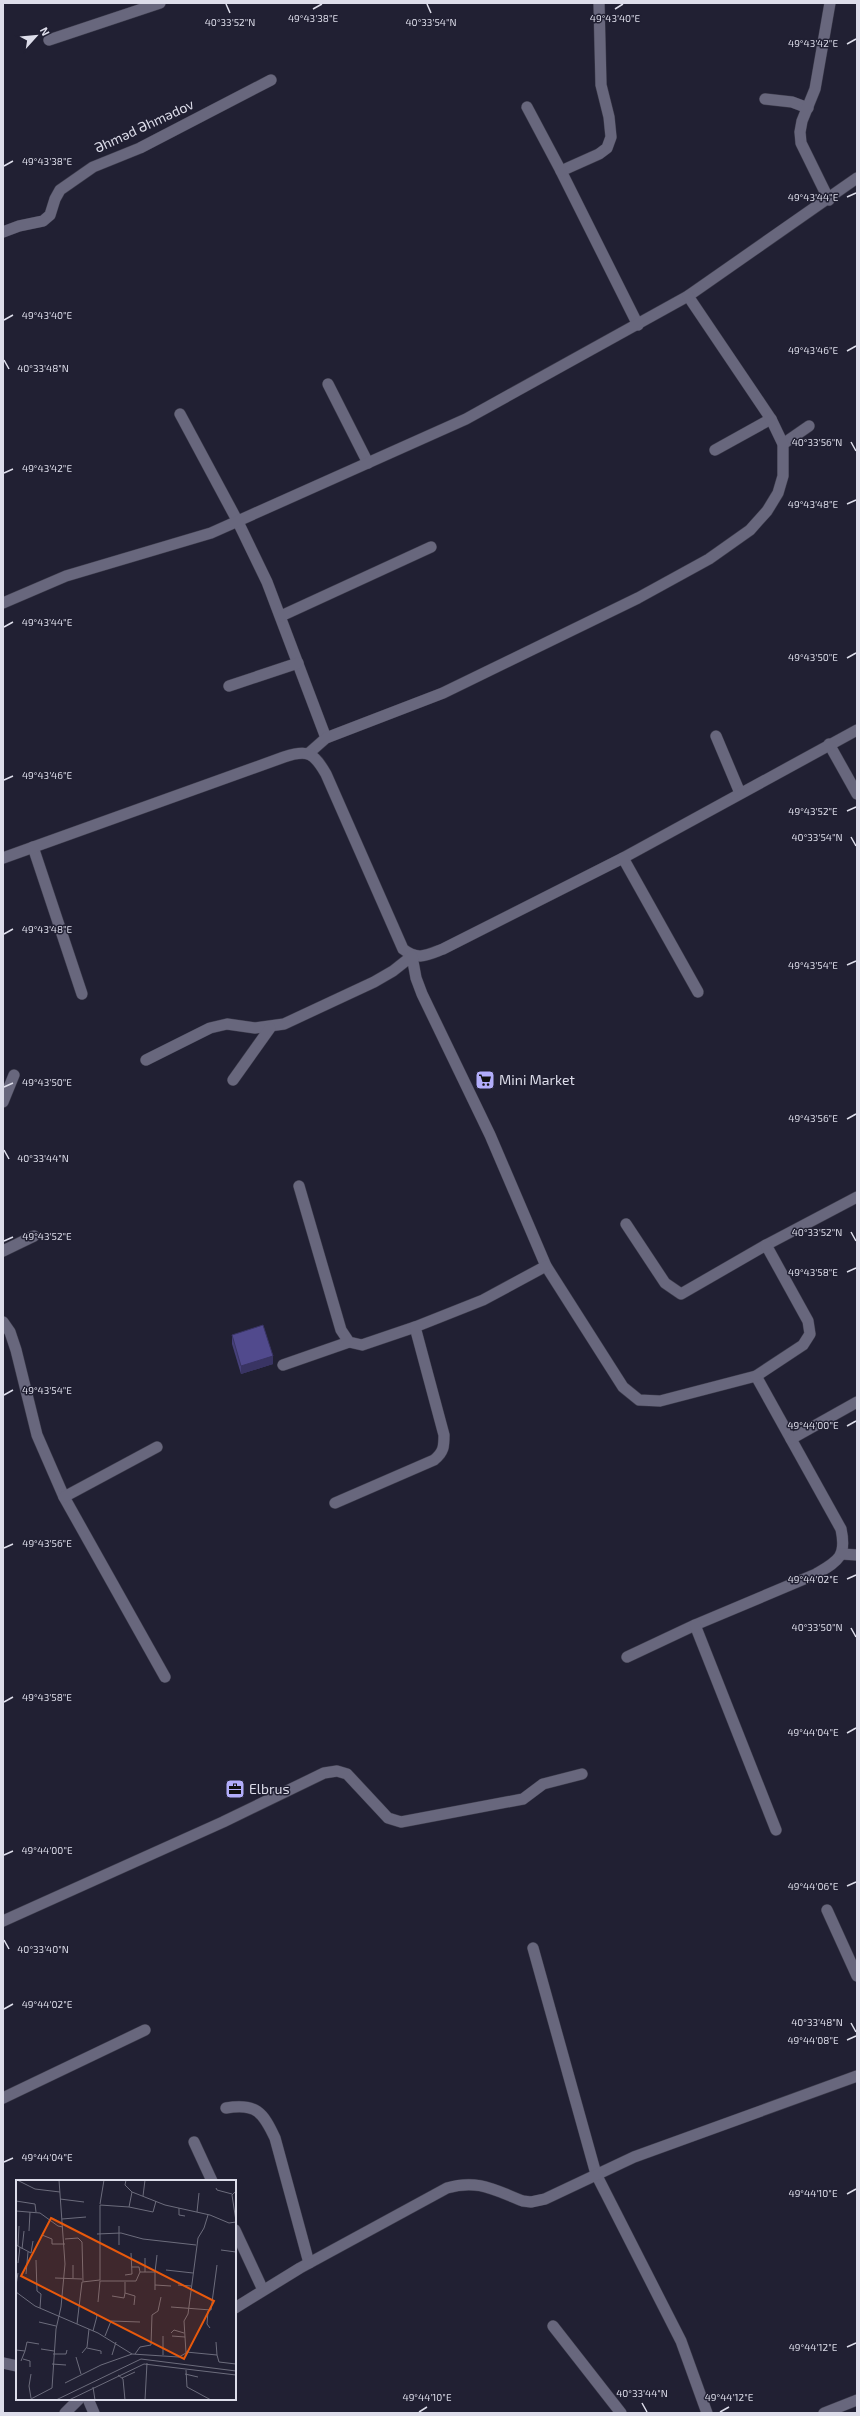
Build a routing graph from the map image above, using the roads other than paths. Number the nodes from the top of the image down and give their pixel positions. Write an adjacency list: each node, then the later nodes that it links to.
1 (160, 3): 4 (street)
2 (599, 3): 9 (street)
3 (830, 3): 8 (street)
4 (49, 40)
5 (271, 80): 12 (street, Əhməd Əhmədov)
6 (765, 99): 8 (street)
7 (527, 107): 9 (street)
8 (808, 108): 11 (street)
9 (561, 171): 14 (street)
10 (857, 178): 11 (street)
11 (829, 200): 13 (street)
12 (3, 232)
13 (688, 296): 14 (street); 17 (street)
14 (638, 325): 21 (street)
15 (328, 384): 21 (street)
16 (180, 414): 22 (street)
17 (771, 419): 19 (street); 20 (street)
18 (809, 426): 19 (street)
19 (783, 444): 30 (street)
20 (715, 450)
21 (368, 463): 22 (street)
22 (238, 522): 24 (street); 25 (street)
23 (431, 547): 25 (street)
24 (3, 603)
25 (281, 616): 26 (street)
26 (298, 663): 27 (street); 30 (street)
27 (229, 686)
28 (857, 730): 31 (street)
29 (716, 736): 33 (street)
30 (326, 738): 32 (street)
31 (829, 744): 33 (street); 34 (street)
32 (309, 754): 35 (street); 38 (street)
33 (740, 793): 37 (street)
34 (857, 794)
35 (33, 847): 36 (street); 40 (street)
36 (3, 858)
37 (623, 858): 38 (street); 39 (street)
38 (412, 956): 41 (street); 52 (street)
39 (698, 992)
40 (82, 994)
41 (270, 1028): 42 (street); 44 (street)
42 (146, 1060)
43 (14, 1075): 45 (street)
44 (233, 1080)
45 (3, 1102)
46 (299, 1186): 55 (street)
47 (857, 1197): 50 (street)
48 (626, 1224): 50 (street)
49 (34, 1236): 51 (street)
50 (766, 1244): 57 (street)
51 (3, 1251)
52 (546, 1266): 54 (street); 57 (street)
53 (3, 1322): 61 (street)
54 (415, 1327): 55 (street); 62 (street)
55 (349, 1342): 56 (street)
56 (283, 1365)
57 (756, 1376): 59 (street)
58 (857, 1402): 59 (street)
59 (791, 1439): 63 (street)
60 (157, 1447): 61 (street)
61 (64, 1497): 67 (street)
62 (335, 1503)
63 (842, 1554): 64 (street); 65 (street)
64 (857, 1554)
65 (695, 1625): 66 (street); 69 (street)
66 (627, 1657)
67 (165, 1677)
68 (582, 1774): 71 (street)
69 (776, 1830)
70 (827, 1910): 73 (street)
71 (3, 1921)
72 (533, 1948): 79 (street)
73 (857, 1976)
74 (145, 2030): 76 (street)
75 (857, 2076): 79 (street)
76 (3, 2098)
77 (226, 2108): 82 (street)
78 (194, 2142): 80 (street)
79 (596, 2174): 82 (street); 94 (street)
80 (212, 2180)
81 (236, 2232): 83 (street)
82 (309, 2263): 83 (street)
83 (263, 2290): 84 (street)
84 (236, 2307)
85 (552, 2326): 93 (street)
86 (3, 2363): 87 (street)
87 (16, 2366)
88 (78, 2400): 91 (street)
89 (88, 2400): 92 (street)
90 (857, 2400): 95 (street)
91 (65, 2413)
92 (94, 2413)
93 (621, 2413)
94 (707, 2413)
95 (824, 2413)

